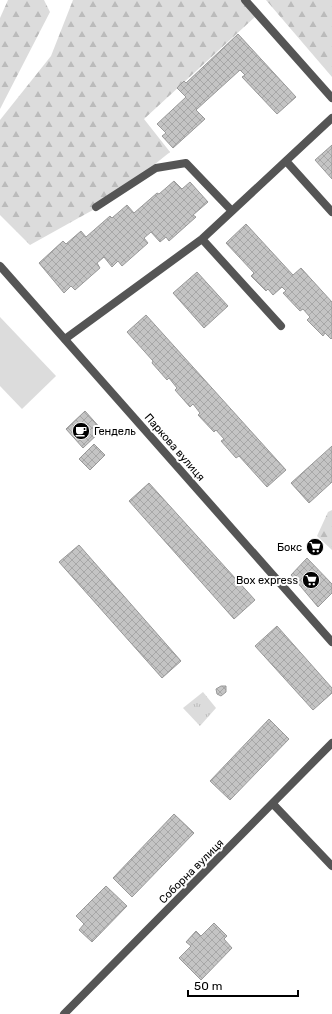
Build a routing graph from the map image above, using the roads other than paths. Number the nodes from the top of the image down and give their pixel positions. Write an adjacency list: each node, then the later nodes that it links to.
1 (245, 0): 2 (street)
2 (332, 98)
3 (332, 118): 4 (street)
4 (286, 161): 6 (street); 7 (street)
5 (96, 207): 6 (street)
6 (232, 212): 8 (street)
7 (332, 212)
8 (202, 239): 10 (street); 11 (street)
9 (0, 266): 11 (street, Паркова вулиця)
10 (281, 326)
11 (65, 339): 12 (street, Паркова вулиця)
12 (332, 642)
13 (332, 743): 14 (street, Соборна вулиця)
14 (273, 804): 15 (street); 16 (street, Соборна вулиця)
15 (332, 866)
16 (64, 1014)

